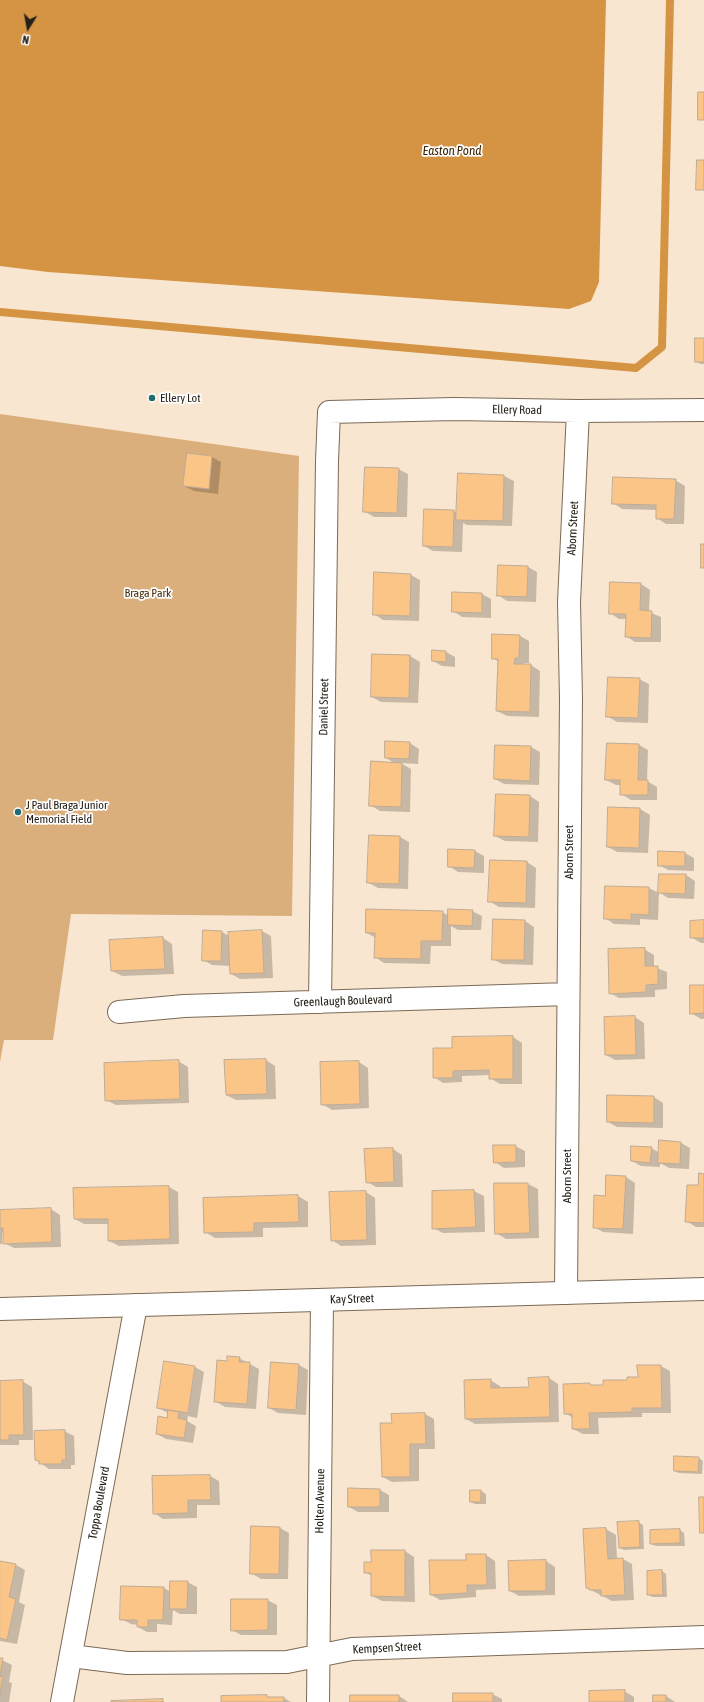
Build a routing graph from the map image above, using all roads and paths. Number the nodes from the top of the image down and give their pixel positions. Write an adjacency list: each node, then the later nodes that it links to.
1 (704, 410): 2 (street, Ellery Road)
2 (578, 411): 3 (street, Ellery Road); 4 (street, Aborn Street)
3 (330, 412): 5 (street, Daniel Street)
4 (568, 994): 5 (street, Greenlaugh Boulevard); 8 (street, Aborn Street)
5 (320, 1002): 6 (street, Greenlaugh Boulevard)
6 (119, 1012)
7 (704, 1289): 8 (street, Kay Street)
8 (566, 1293): 9 (street, Kay Street)
9 (322, 1300): 10 (street, Kay Street); 13 (street, Holten Avenue)
10 (136, 1304): 11 (street, Kay Street); 14 (street, Toppa Boulevard)
11 (0, 1309)
12 (704, 1637): 13 (street, Kempsen Street)
13 (318, 1655): 14 (street, Kempsen Street); 16 (street, Holten Avenue)
14 (71, 1656): 15 (street, Toppa Boulevard)
15 (62, 1702)
16 (318, 1702)

